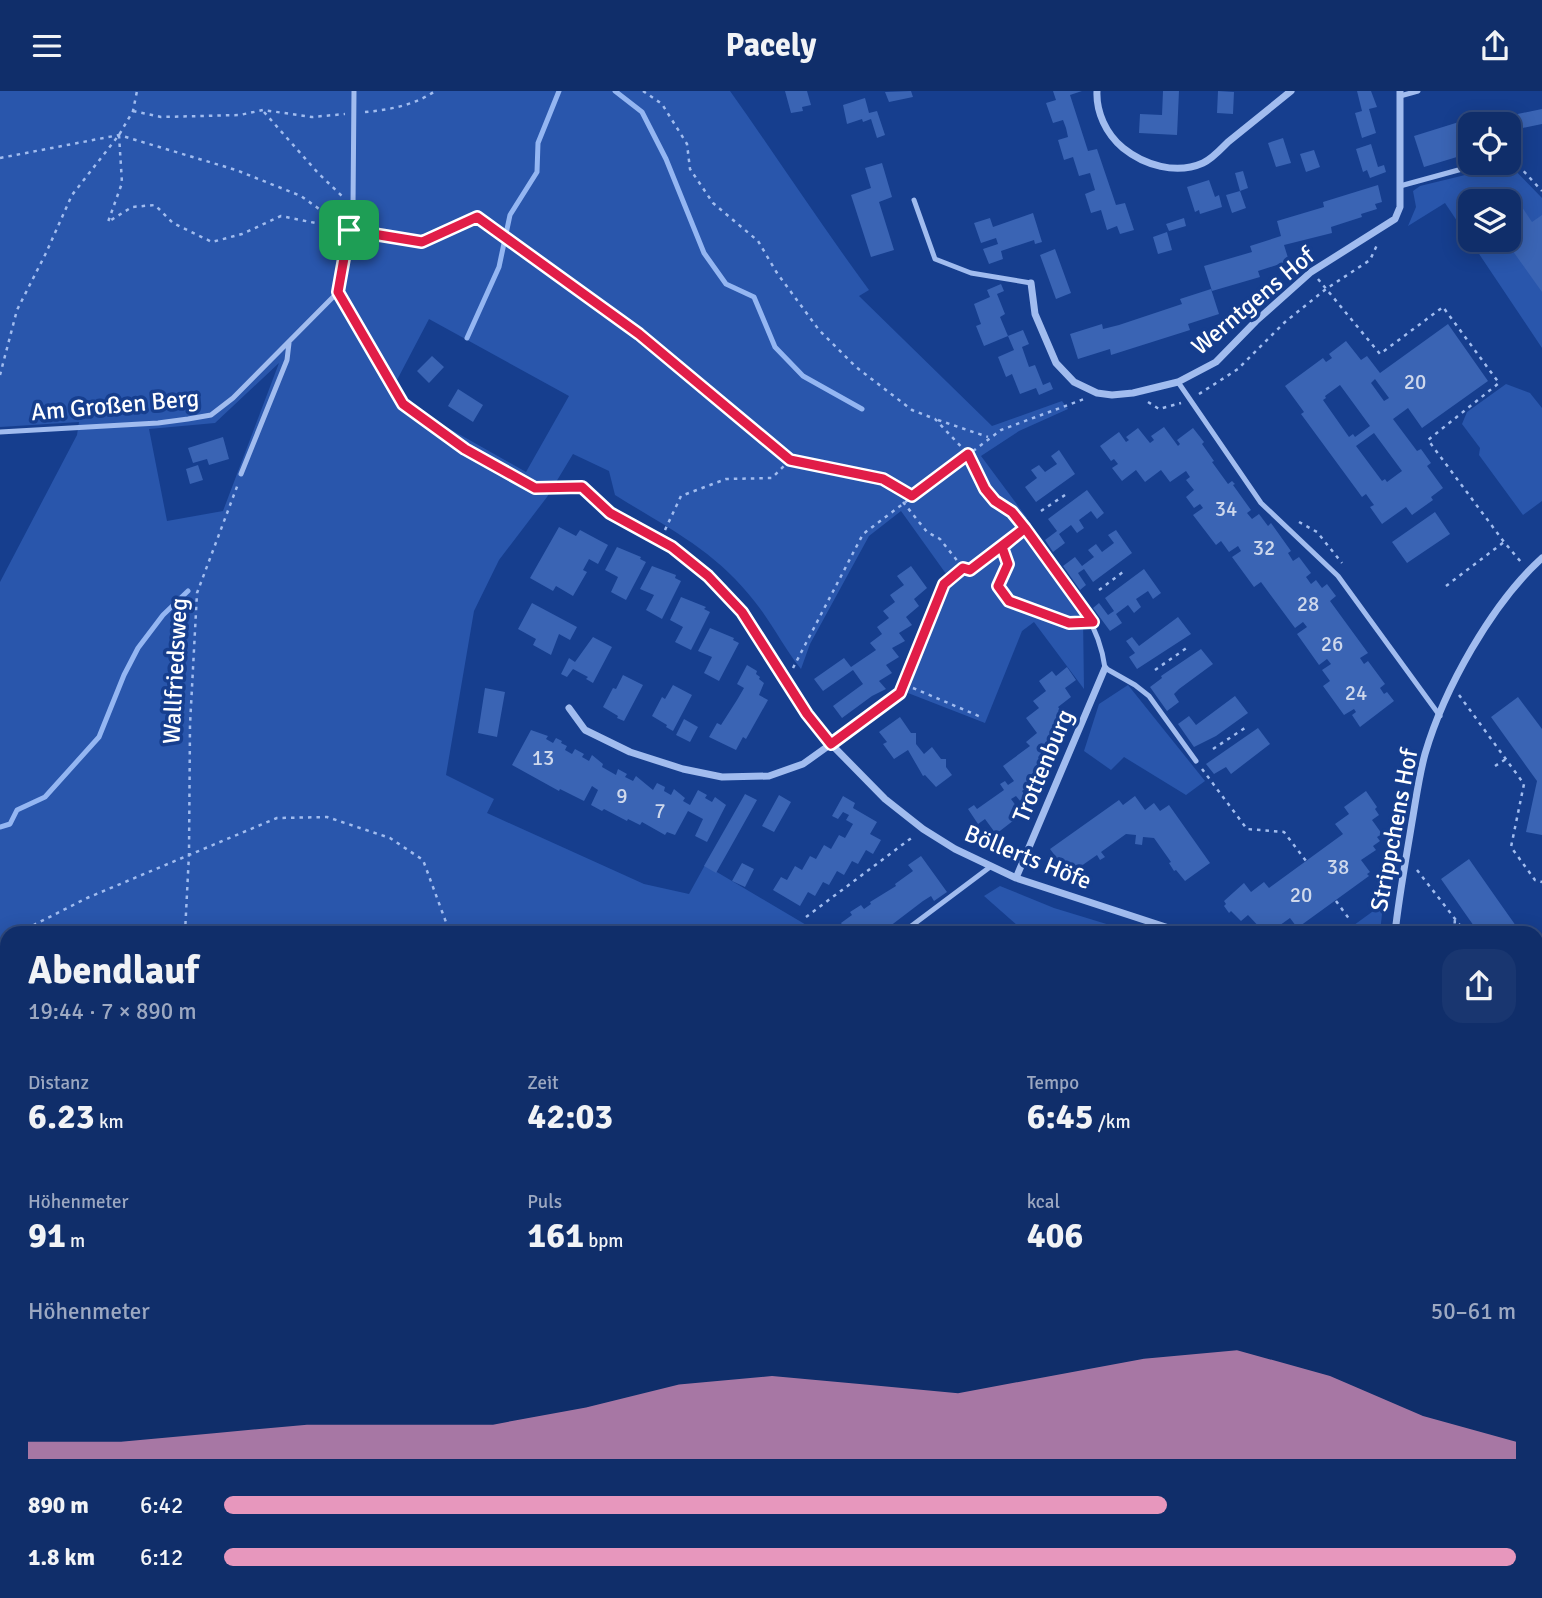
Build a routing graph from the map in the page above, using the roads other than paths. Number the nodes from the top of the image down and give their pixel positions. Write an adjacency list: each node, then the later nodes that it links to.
1 (354, 91): 10 (lane)
2 (1097, 91): 3 (street)
3 (1291, 91)
4 (1418, 91): 5 (lane)
5 (1400, 93): 7 (street)
6 (1458, 170): 7 (lane)
7 (1400, 186): 12 (street, Werntgens Hof)
8 (914, 200): 9 (lane)
9 (1031, 283): 12 (street, Werntgens Hof)
10 (338, 292): 11 (lane, Am Großen Berg); 13 (lane)
11 (289, 343): 14 (lane, Am Großen Berg); 15 (lane)
12 (1178, 381): 22 (lane)
13 (403, 404)
14 (0, 432)
15 (241, 474)
16 (582, 487): 23 (street, Böllerts Höfe)
17 (1025, 528): 20 (lane)
18 (1542, 558): 22 (street, Strippchens Hof)
19 (944, 584): 23 (lane)
20 (1105, 668): 24 (lane); 26 (street, Trottenburg)
21 (569, 708): 23 (street)
22 (1440, 716): 29 (street, Strippchens Hof)
23 (831, 744): 25 (street, Böllerts Höfe)
24 (1196, 761)
25 (990, 867): 26 (street, Böllerts Höfe); 27 (lane)
26 (1016, 879): 28 (street, Böllerts Höfe)
27 (911, 926)
28 (1162, 926)
29 (1396, 926)

